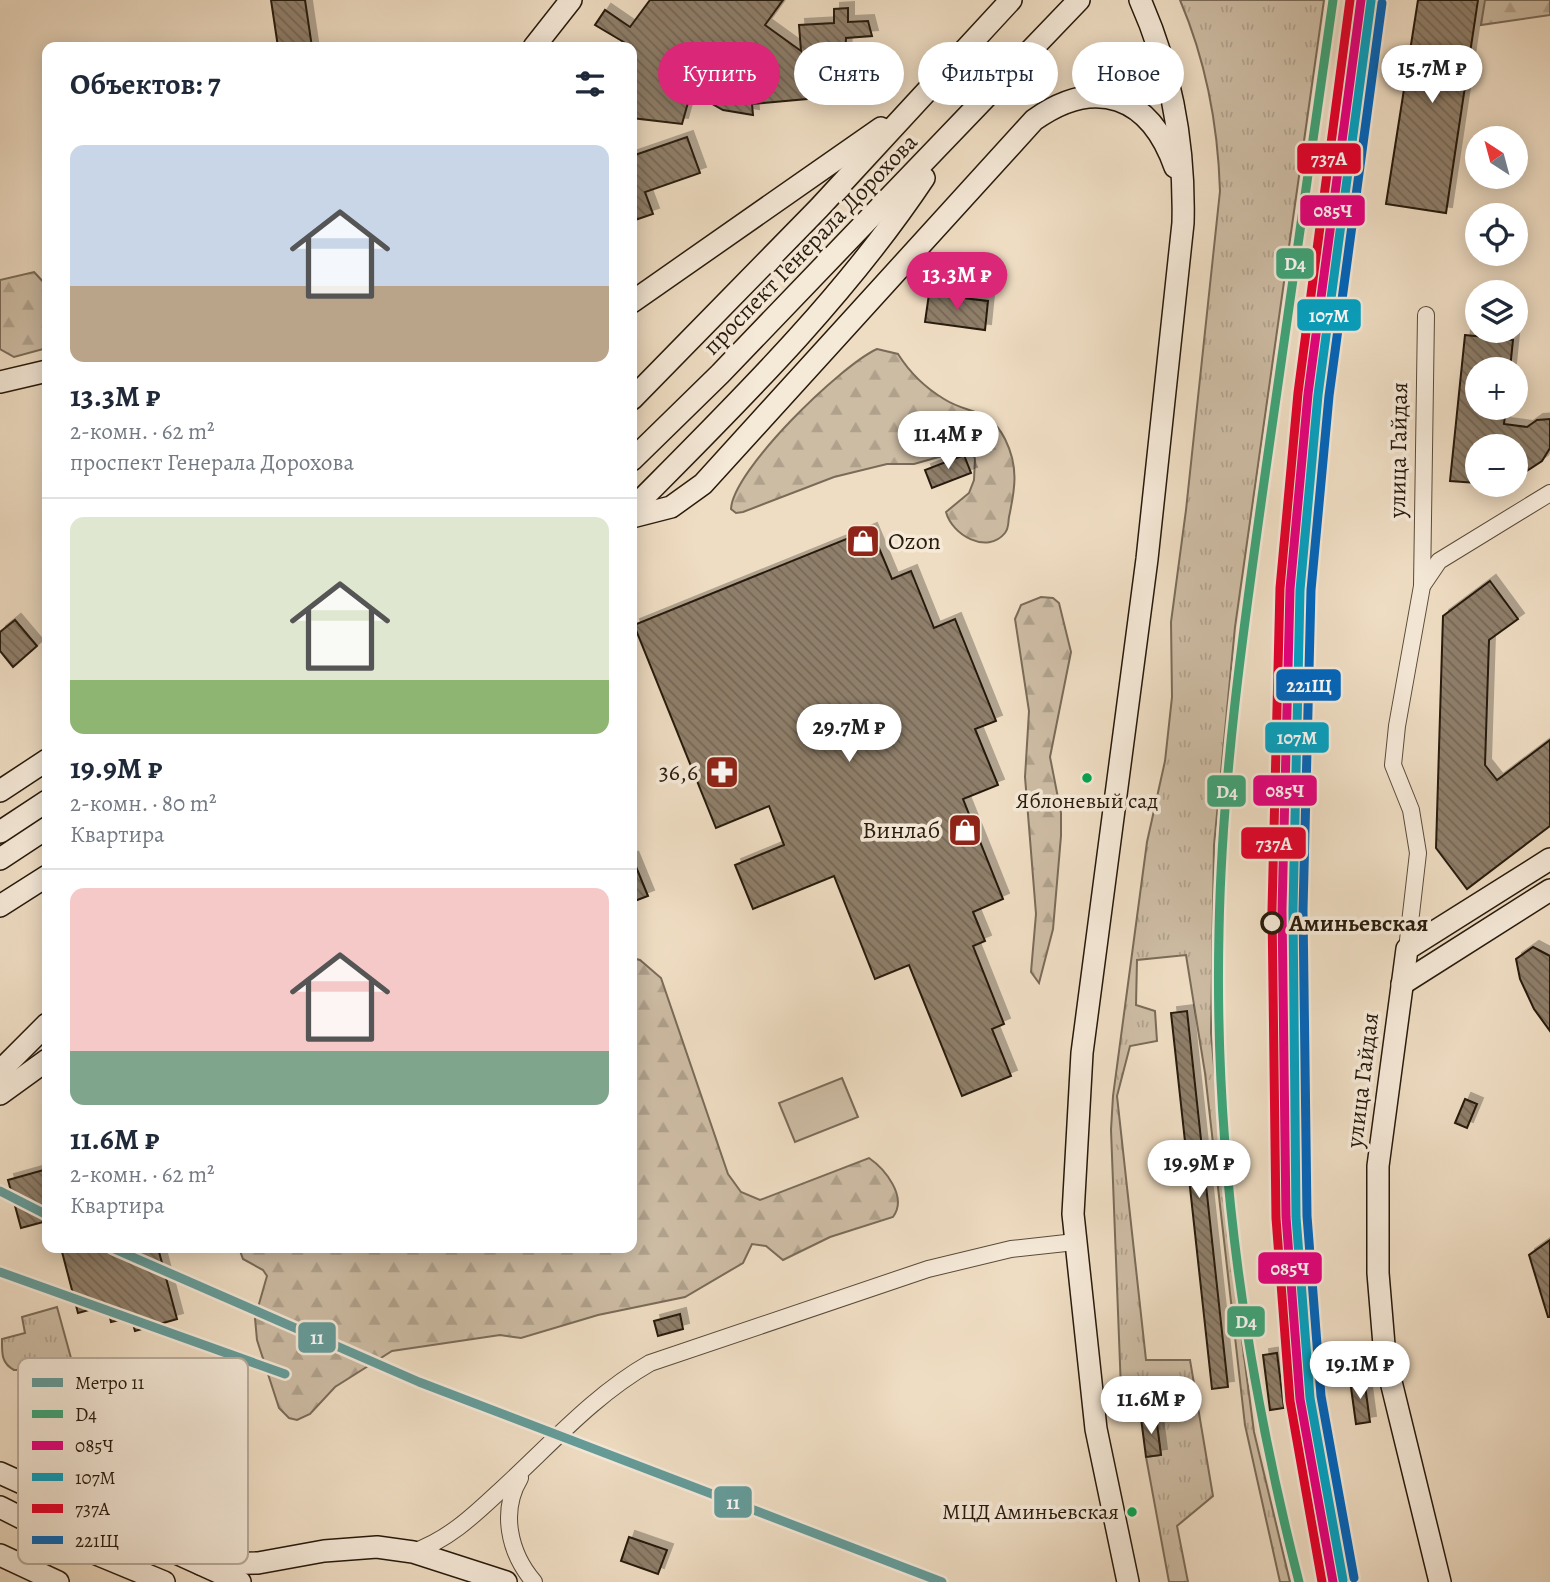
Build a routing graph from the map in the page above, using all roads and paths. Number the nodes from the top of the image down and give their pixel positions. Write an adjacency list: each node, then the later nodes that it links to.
1 (571, 0): 5 (street)
2 (1011, 0): 6 (street, проспект Генерала Дорохова)
3 (1079, 0): 7 (street, проспект Генерала Дорохова)
4 (1140, 0): 8 (street)
5 (538, 42)
6 (917, 102): 9 (street); 13 (street, проспект Генерала Дорохова)
7 (953, 134): 14 (street, проспект Генерала Дорохова); 16 (street)
8 (1183, 206): 17 (street); 35 (street)
9 (637, 298)
10 (1426, 315): 18 (street, улица Гайдая)
11 (42, 372): 12 (street)
12 (0, 382)
13 (637, 394)
14 (637, 455)
15 (1550, 493): 18 (street, улица Гайдая)
16 (637, 504)
17 (637, 516)
18 (1422, 586): 29 (street, улица Гайдая)
19 (42, 763): 20 (street)
20 (0, 791)
21 (42, 804): 23 (street)
22 (42, 831): 24 (street)
23 (0, 832)
24 (0, 859)
25 (1550, 859): 29 (street)
26 (42, 879): 28 (street)
27 (1550, 890): 30 (street)
28 (0, 906)
29 (1407, 949): 30 (street, улица Гайдая)
30 (1402, 984): 54 (street, улица Гайдая)
31 (42, 1029): 33 (street)
32 (42, 1064): 34 (street)
33 (0, 1071)
34 (0, 1094)
35 (1074, 1242): 36 (street); 53 (street)
36 (529, 1464): 41 (street); 52 (street)
37 (0, 1473): 38 (street)
38 (18, 1481)
39 (0, 1507): 40 (street)
40 (18, 1516)
41 (413, 1552): 44 (street); 51 (street)
42 (0, 1555): 43 (street)
43 (18, 1563)
44 (248, 1563)
45 (19, 1564): 48 (street)
46 (120, 1564): 49 (street)
47 (201, 1564): 50 (street)
48 (58, 1582)
49 (164, 1582)
50 (240, 1582)
51 (506, 1582)
52 (534, 1582)
53 (1128, 1582)
54 (1440, 1582)

